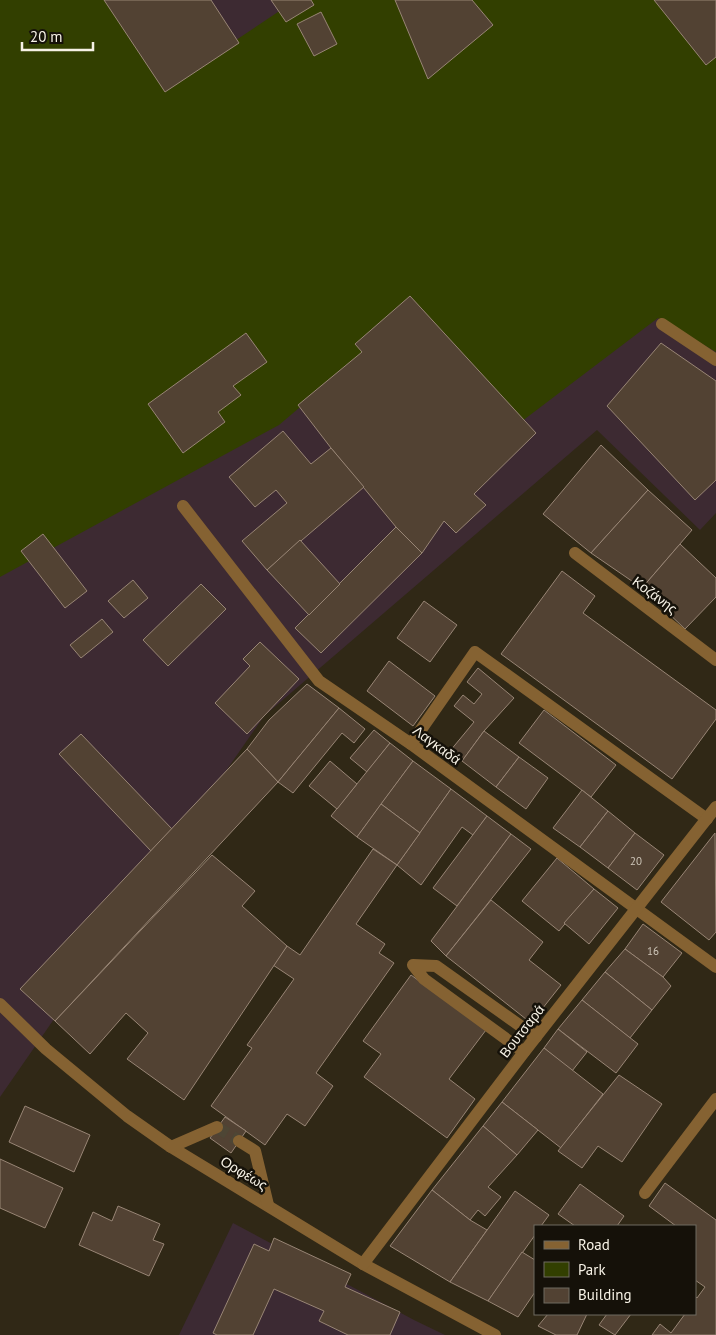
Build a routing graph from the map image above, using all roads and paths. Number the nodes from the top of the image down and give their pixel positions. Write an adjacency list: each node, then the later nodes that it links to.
1 (662, 324): 2 (street)
2 (716, 360)
3 (183, 506): 6 (street, Λαγκαδά)
4 (575, 553): 5 (street, Κοζάνης)
5 (716, 660)
6 (411, 744): 8 (street); 9 (street, Λαγκαδά)
7 (716, 807): 8 (street, Βουτσαρά)
8 (707, 819): 9 (street, Βουτσαρά)
9 (636, 909): 10 (street, Λαγκαδά); 12 (street, Βουτσαρά)
10 (716, 967)
11 (0, 1004): 17 (street, Ορφέως)
12 (536, 1037): 13 (street, Βουτσαρά); 13 (street)
13 (524, 1052): 20 (street, Βουτσαρά)
14 (716, 1099): 18 (street)
15 (217, 1127): 17 (street)
16 (239, 1141): 19 (street)
17 (172, 1147): 19 (street, Ορφέως)
18 (645, 1193)
19 (268, 1205): 20 (street, Ορφέως)
20 (363, 1264): 21 (street, Ορφέως)
21 (495, 1335)

